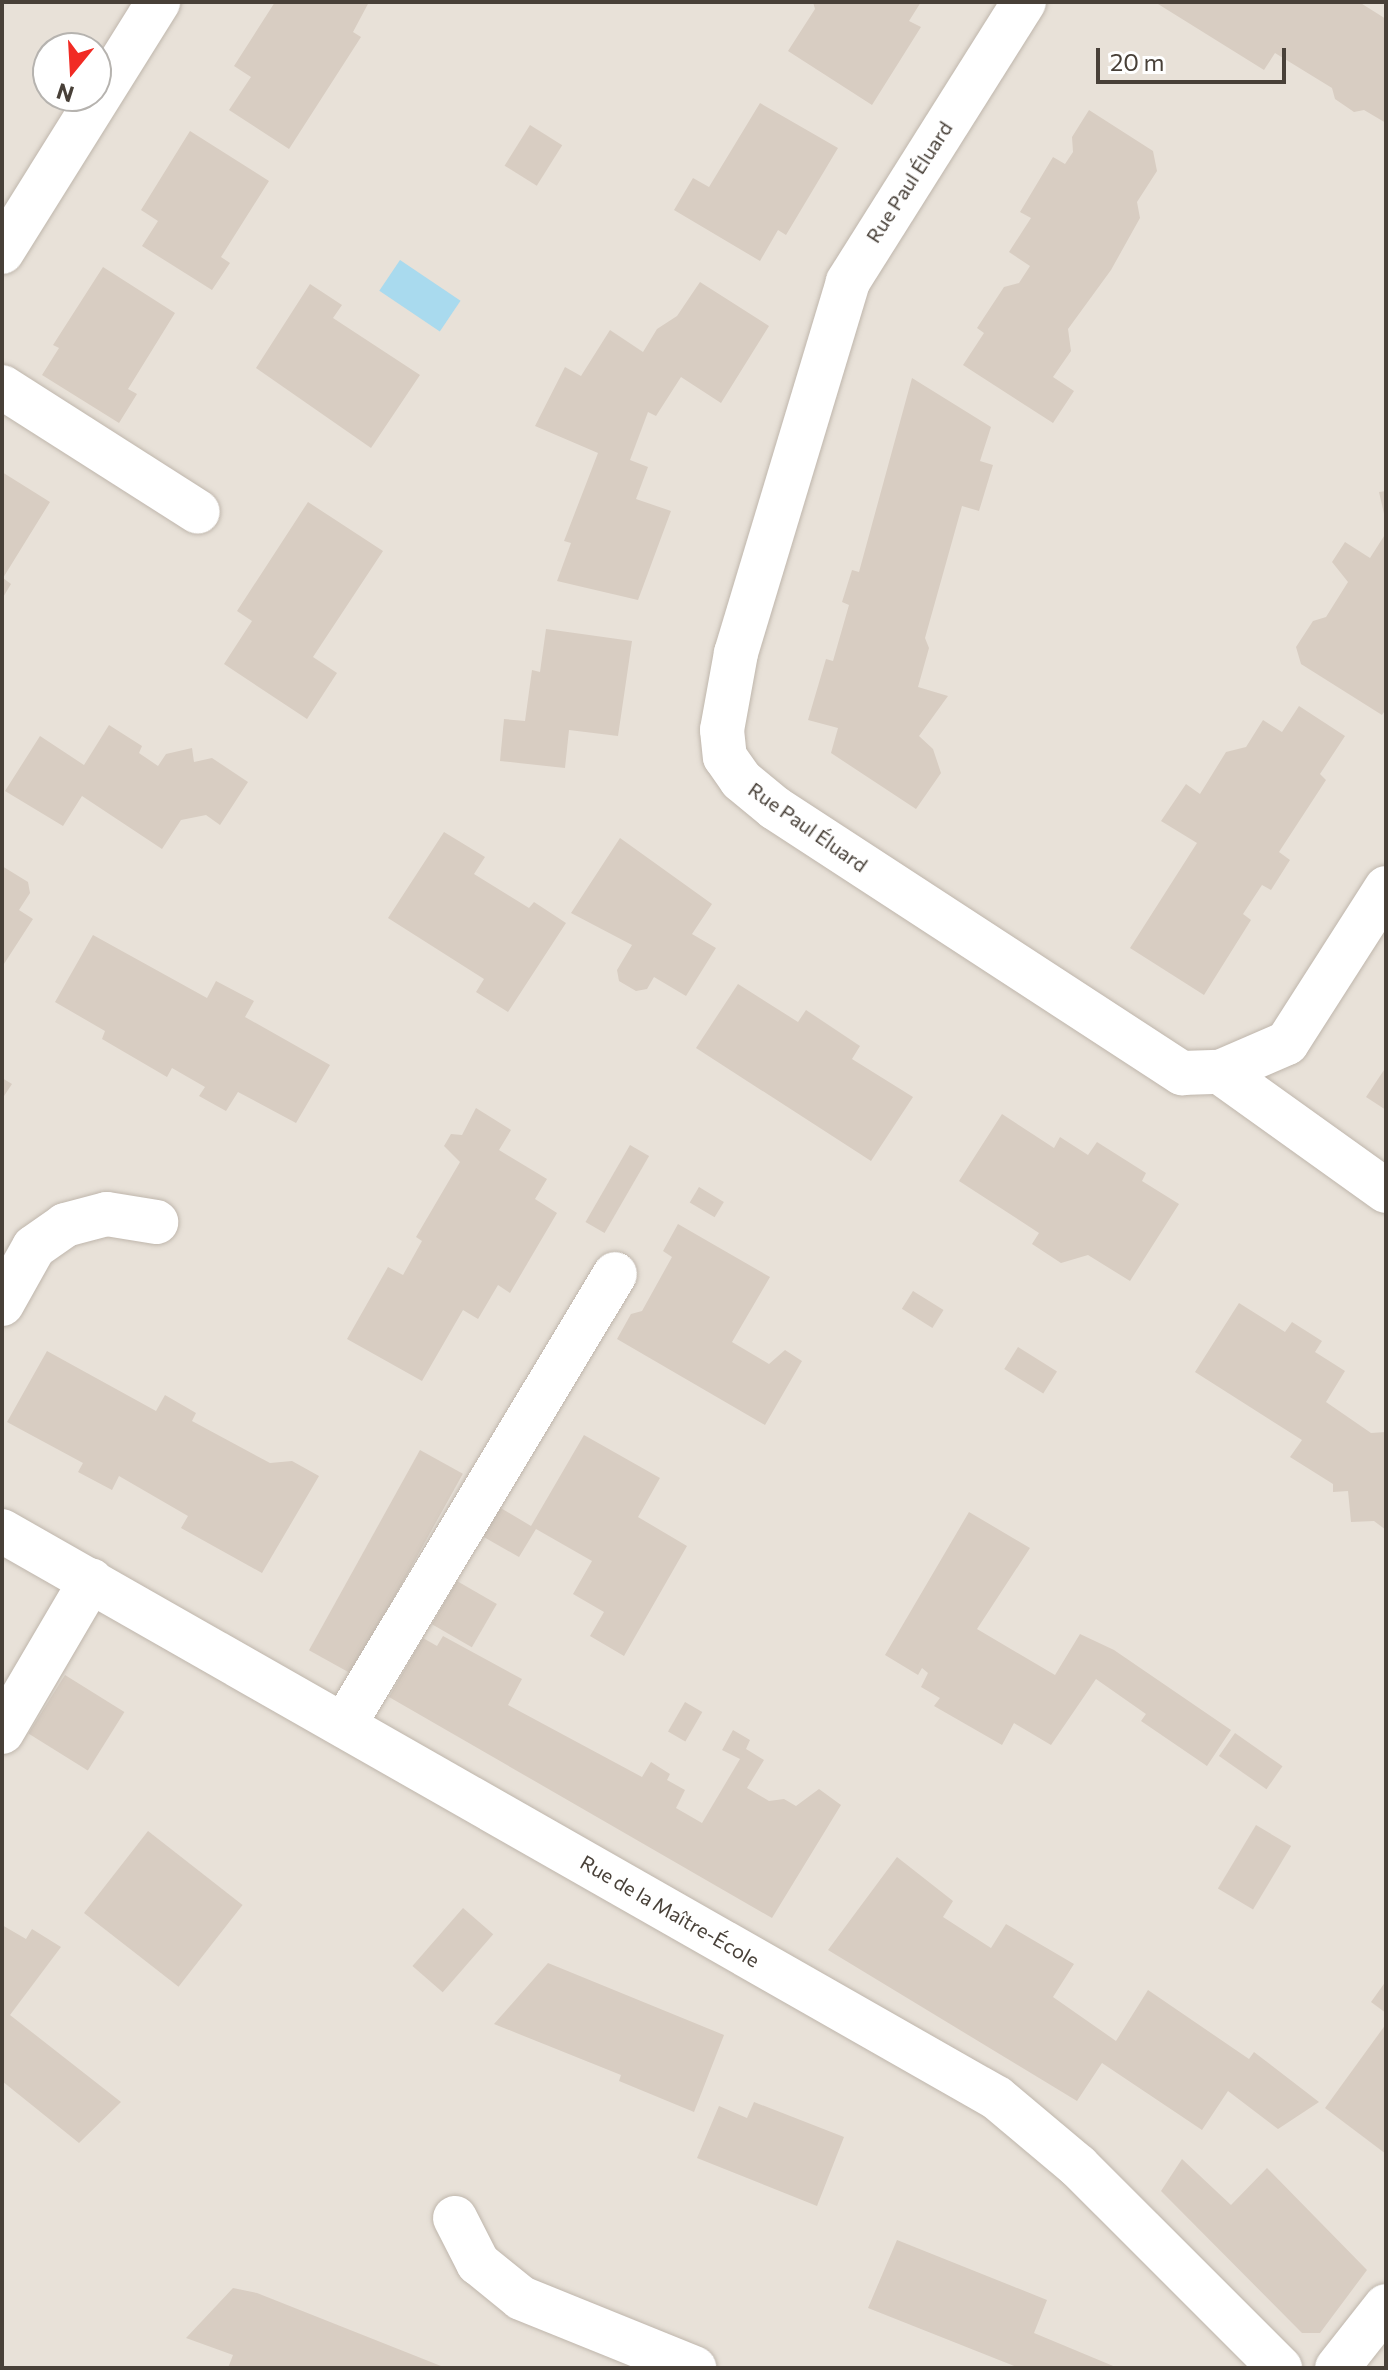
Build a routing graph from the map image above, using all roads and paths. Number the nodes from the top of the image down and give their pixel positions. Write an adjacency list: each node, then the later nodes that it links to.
1 (158, 2): 3 (street)
2 (1024, 2): 7 (street, Rue Paul Éluard)
3 (2, 252)
4 (2, 387): 5 (street)
5 (198, 512)
6 (1386, 888): 7 (street, Rue Paul Éluard)
7 (1220, 1072): 8 (street)
8 (1386, 1191)
9 (156, 1222): 11 (street)
10 (615, 1274): 14 (street)
11 (2, 1304)
12 (2, 1531): 13 (street, Rue de la Maître-École)
13 (91, 1580): 14 (street, Rue de la Maître-École); 15 (street)
14 (344, 1725): 19 (street, Rue de la Maître-École)
15 (2, 1732)
16 (455, 2218): 18 (street)
17 (1386, 2306): 20 (street)
18 (694, 2368)
19 (1280, 2368)
20 (1337, 2368)

